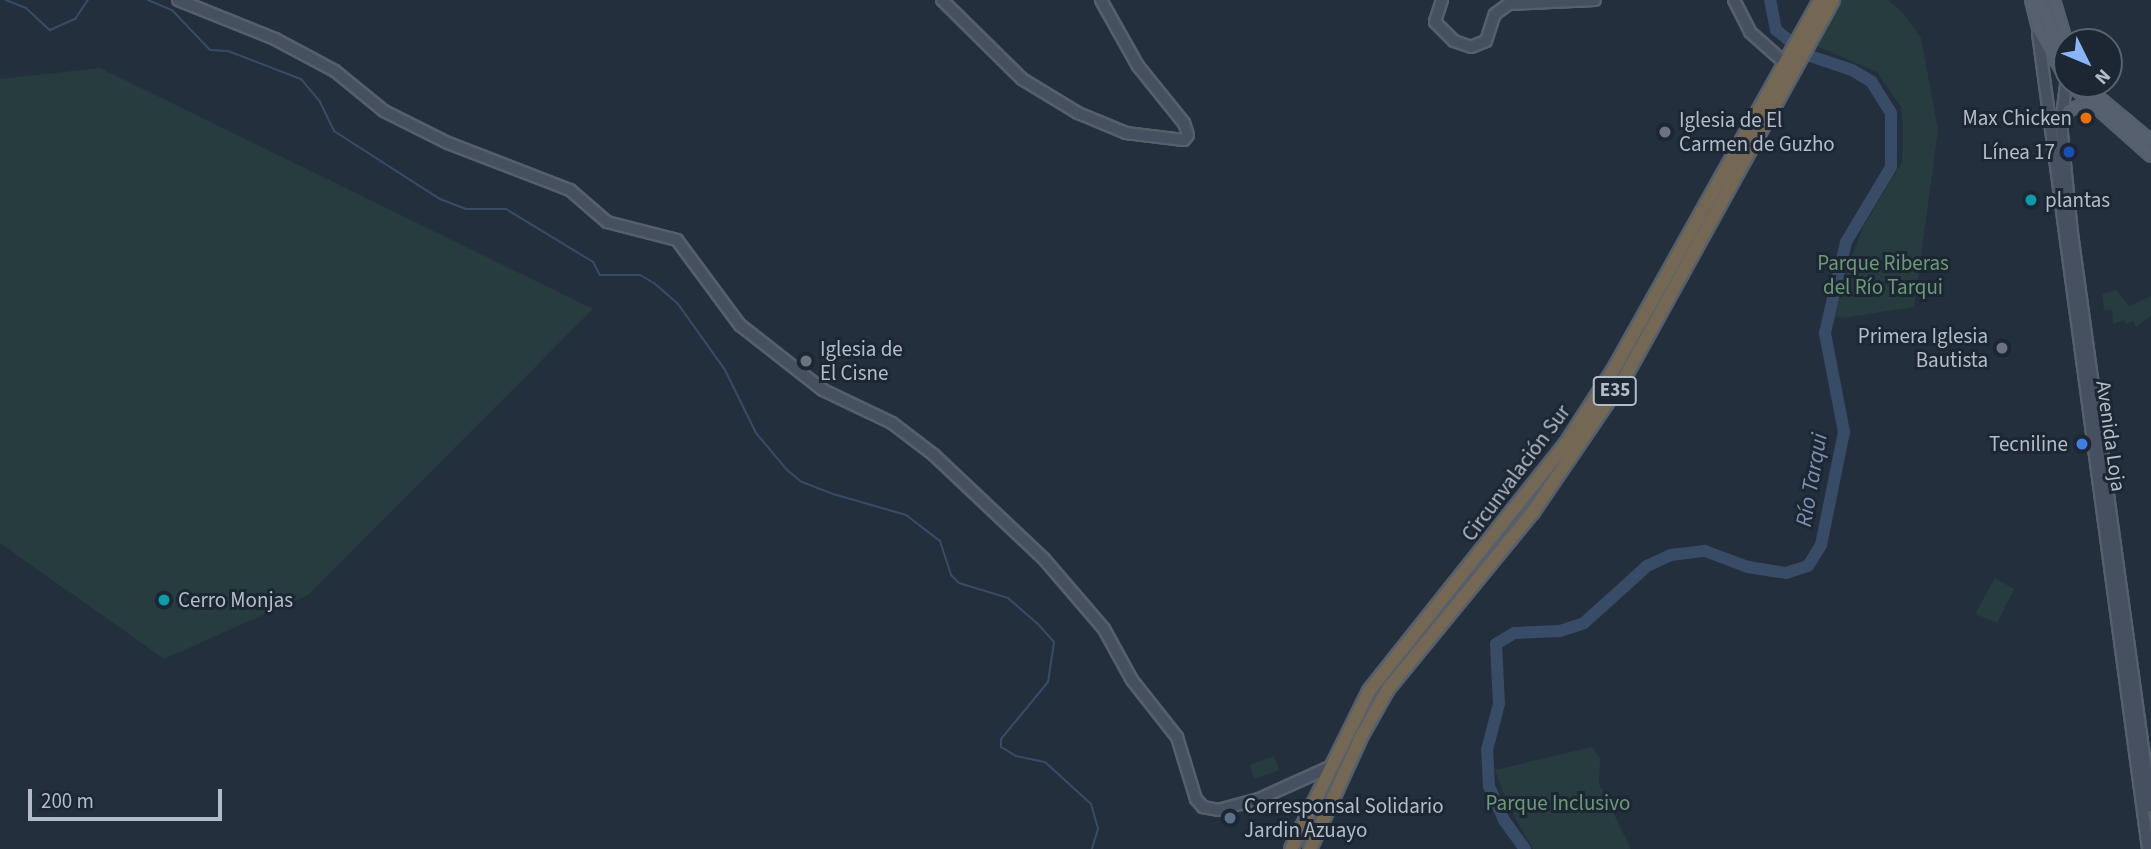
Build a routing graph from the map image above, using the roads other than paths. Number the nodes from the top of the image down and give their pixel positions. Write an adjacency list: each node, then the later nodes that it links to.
1 (178, 0): 29 (street)
2 (942, 0): 3 (street)
3 (1101, 0)
4 (1442, 0): 5 (street)
5 (1595, 0)
6 (1734, 0): 17 (street)
7 (1820, 0): 15 (highway, Circunvalación Sur / E35)
8 (1833, 0): 15 (highway, Circunvalación Sur / E35)
9 (2031, 0): 14 (main road)
10 (2040, 0): 12 (main road)
11 (2054, 0): 13 (main road)
12 (2053, 28)
13 (2059, 28)
14 (2038, 29): 16 (main road); 34 (street, Avenida Loja)
15 (1809, 32): 17 (highway, Circunvalación Sur / E35)
16 (2053, 51)
17 (1791, 62): 28 (highway, Circunvalación Sur / E35); 33 (highway, Circunvalación Sur / E35)
18 (2070, 98): 24 (street, Avenida Loja)
19 (2085, 98): 23 (main road)
20 (2091, 98): 27 (main road)
21 (2095, 98): 26 (main road)
22 (2098, 98): 25 (main road)
23 (2088, 103): 24 (main road); 27 (main road)
24 (2061, 123): 31 (street, Avenida Loja)
25 (2151, 133)
26 (2151, 141)
27 (2151, 153)
28 (1330, 767): 29 (street); 30 (highway, Circunvalación Sur / E35)
29 (1297, 781): 30 (street)
30 (1311, 803): 32 (highway, Circunvalación Sur / E35)
31 (2151, 807)
32 (1292, 849)
33 (1310, 849)
34 (2148, 849)

